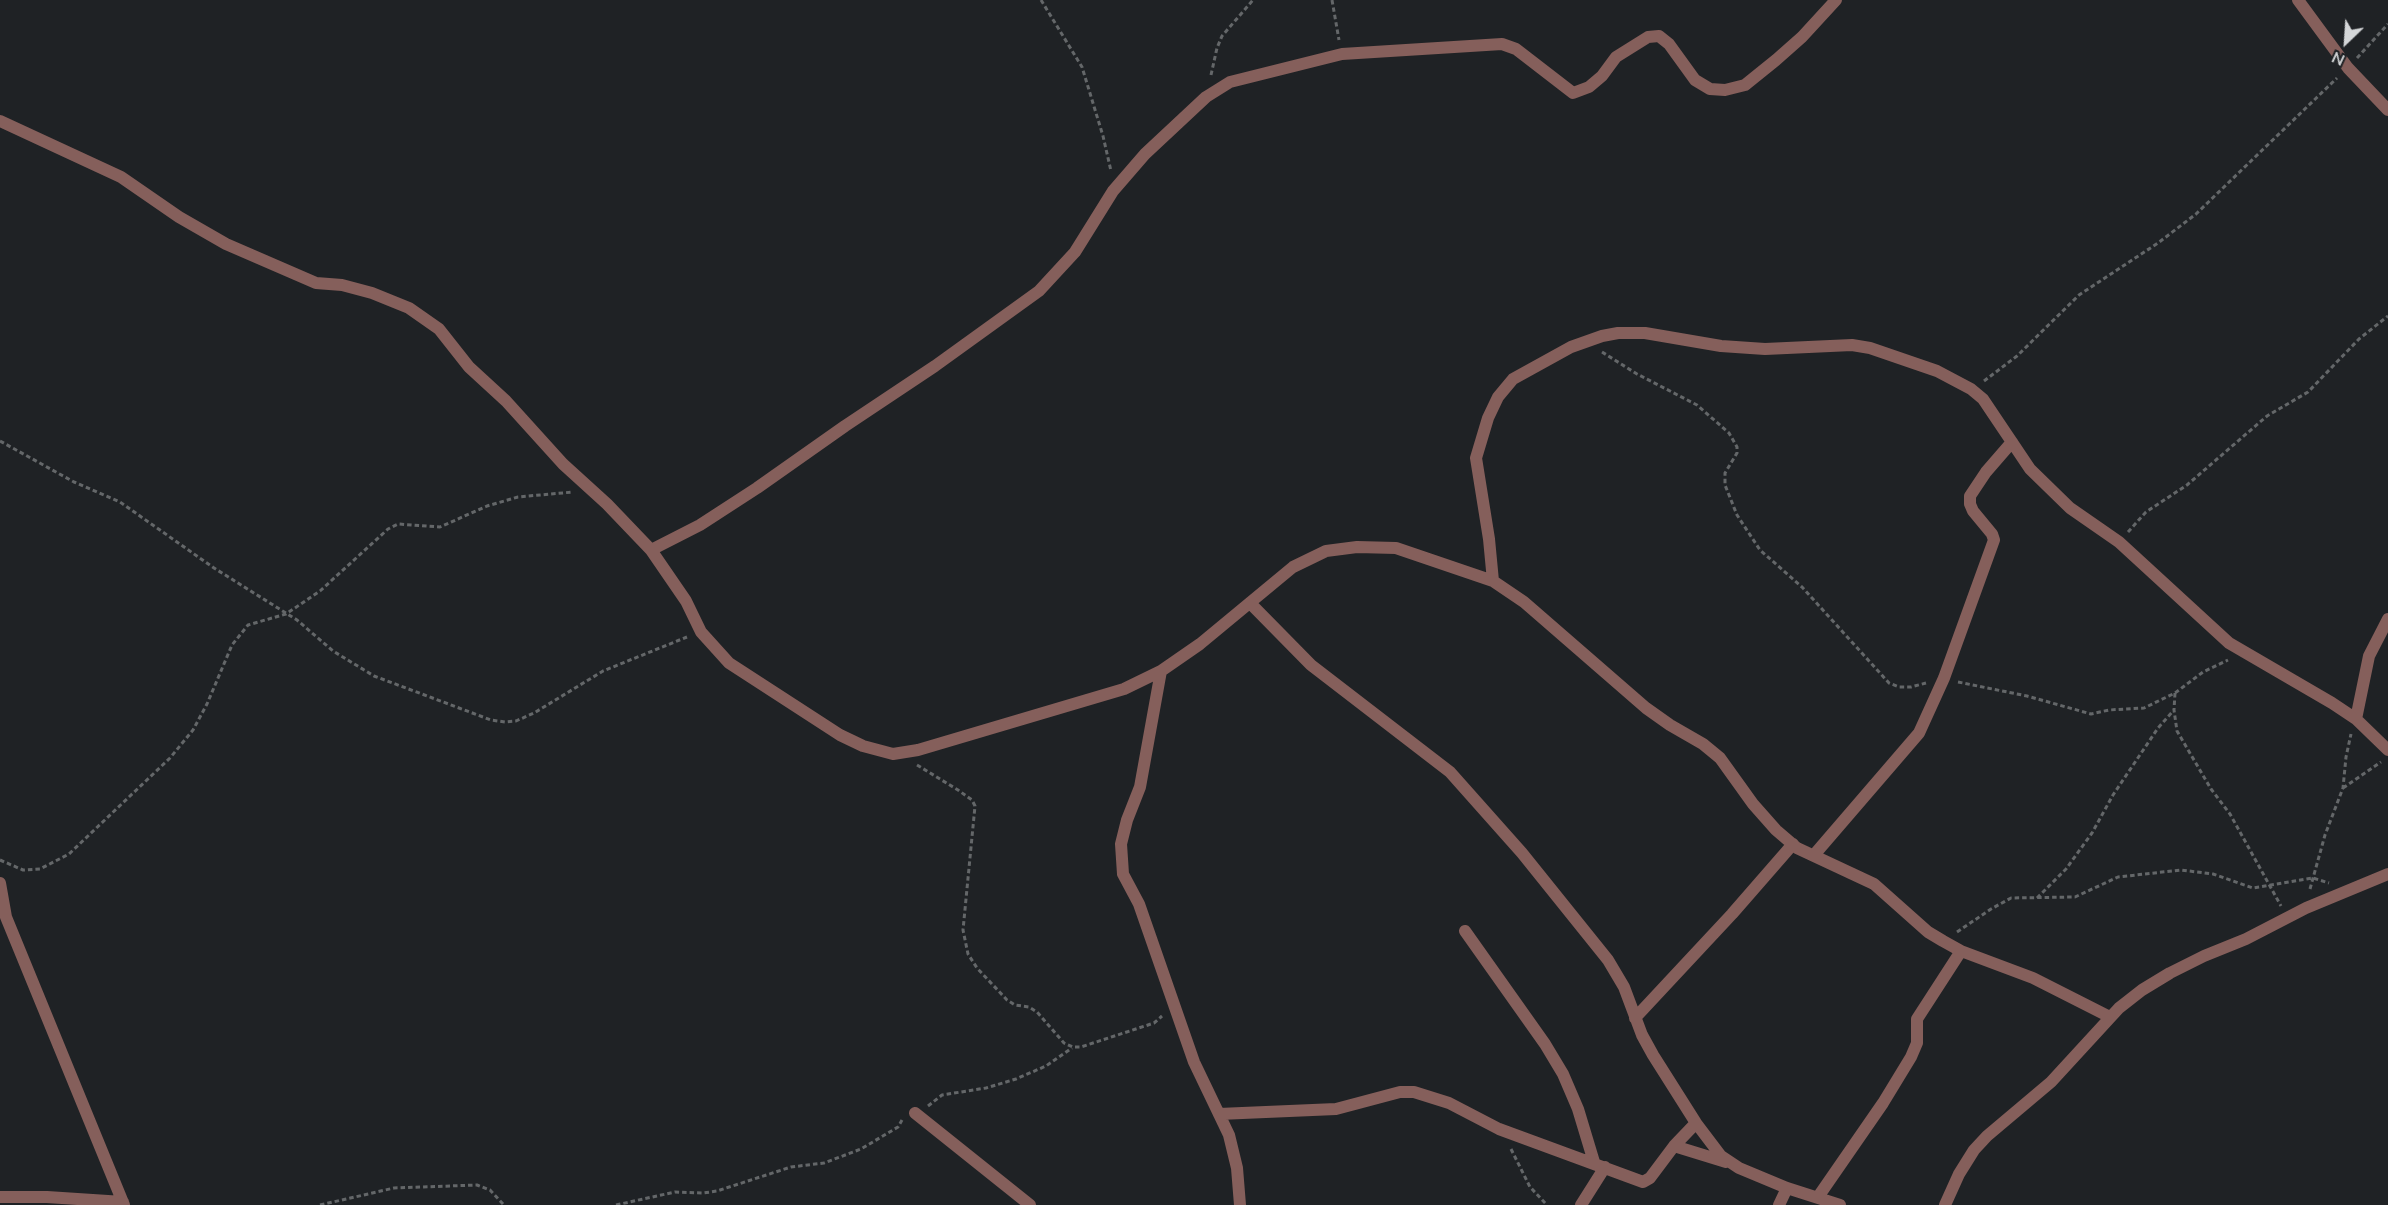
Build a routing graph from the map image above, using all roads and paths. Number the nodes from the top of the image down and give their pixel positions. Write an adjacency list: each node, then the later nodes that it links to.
1 (1041, 0): 12 (path)
2 (1253, 0): 9 (path)
3 (1332, 0): 7 (path)
4 (1836, 0): 7 (street)
5 (2298, 0): 8 (street)
6 (2388, 24): 8 (path)
7 (1342, 54): 9 (street)
8 (2348, 68): 10 (street); 15 (path)
9 (1206, 97): 12 (street)
10 (2388, 110)
11 (0, 121): 18 (street)
12 (1113, 191): 20 (street)
13 (2388, 316): 19 (path)
14 (1586, 342): 15 (street); 21 (street); 28 (path)
15 (1971, 390): 17 (street)
16 (0, 441): 23 (path)
17 (2012, 442): 19 (street); 28 (street)
18 (592, 492): 20 (street); 23 (path)
19 (2119, 542): 26 (street)
20 (651, 550): 25 (street)
21 (1493, 580): 22 (street); 36 (street)
22 (1250, 603): 27 (street); 52 (street)
23 (286, 614): 25 (path); 38 (path)
24 (2388, 619): 31 (street)
25 (700, 632): 33 (street)
26 (2243, 652): 29 (path); 31 (street)
27 (1161, 671): 33 (street); 50 (street)
28 (1944, 678): 29 (path); 37 (street)
29 (2175, 693): 30 (path)
30 (2174, 710): 42 (path); 44 (path)
31 (2356, 719): 32 (street); 35 (path)
32 (2388, 750)
33 (893, 754): 53 (path)
34 (2388, 758): 35 (path)
35 (2343, 788): 40 (path)
36 (1792, 844): 37 (street); 52 (street)
37 (1814, 855): 48 (street)
38 (0, 860)
39 (2388, 874): 43 (street)
40 (2313, 878): 42 (path); 43 (path); 45 (path)
41 (0, 883): 64 (street)
42 (2269, 885): 44 (path); 46 (path)
43 (2346, 891): 45 (street)
44 (2036, 899): 48 (path)
45 (2307, 908): 46 (street)
46 (2288, 918): 51 (street)
47 (1465, 931): 60 (street)
48 (1943, 941): 49 (street)
49 (1961, 951): 51 (street); 63 (street)
50 (1174, 1007): 53 (path); 55 (street)
51 (2110, 1017): 74 (street)
52 (1635, 1018): 56 (street)
53 (1073, 1047): 54 (path)
54 (915, 1113): 67 (path); 68 (street)
55 (1219, 1114): 57 (street); 69 (street)
56 (1696, 1124): 58 (street); 59 (street)
57 (1499, 1129): 60 (street); 70 (path)
58 (1674, 1146): 59 (street); 60 (street)
59 (1730, 1163): 61 (street)
60 (1600, 1165): 71 (street)
61 (1787, 1188): 63 (street); 72 (street)
62 (0, 1197): 64 (street)
63 (1818, 1197): 73 (street)
64 (123, 1204)
65 (320, 1205): 66 (path)
66 (504, 1205)
67 (616, 1205)
68 (1030, 1205)
69 (1240, 1205)
70 (1547, 1205)
71 (1581, 1205)
72 (1779, 1205)
73 (1840, 1205)
74 (1945, 1205)

